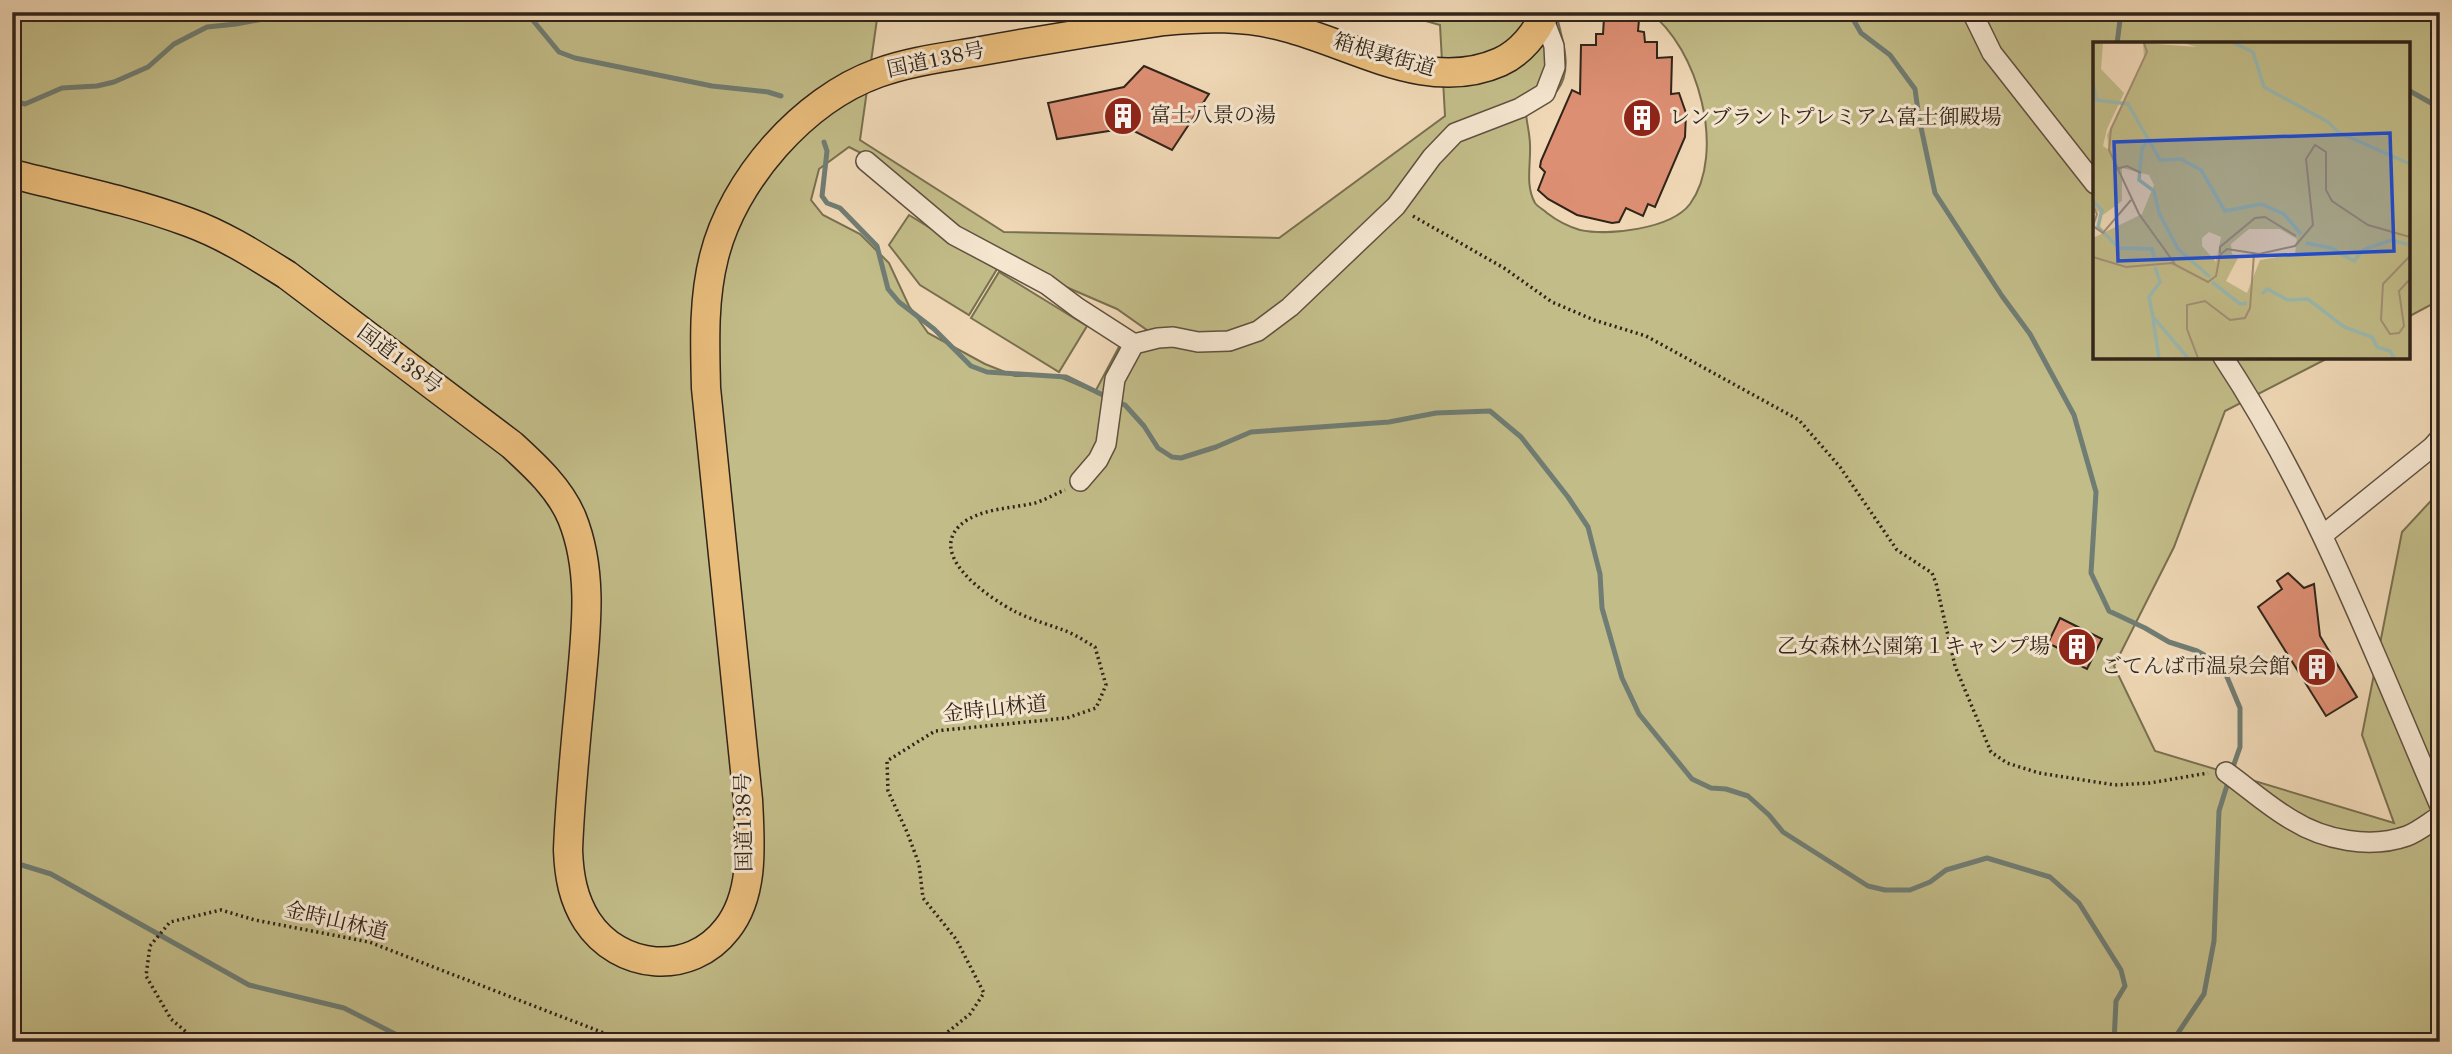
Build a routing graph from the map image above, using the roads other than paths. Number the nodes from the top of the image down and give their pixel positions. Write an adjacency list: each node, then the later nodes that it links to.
1 (1972, 12): 6 (street)
2 (1544, 15): 3 (highway, 箱根裏街道); 7 (street)
3 (1241, 18): 5 (highway, 国道138号)
4 (866, 162): 7 (street)
5 (12, 174)
6 (2093, 181)
7 (1134, 344): 10 (street)
8 (2224, 359): 11 (street)
9 (2440, 438): 11 (street)
10 (1080, 481)
11 (2323, 536): 13 (street)
12 (2226, 772): 14 (street)
13 (2440, 806)
14 (2440, 816)

